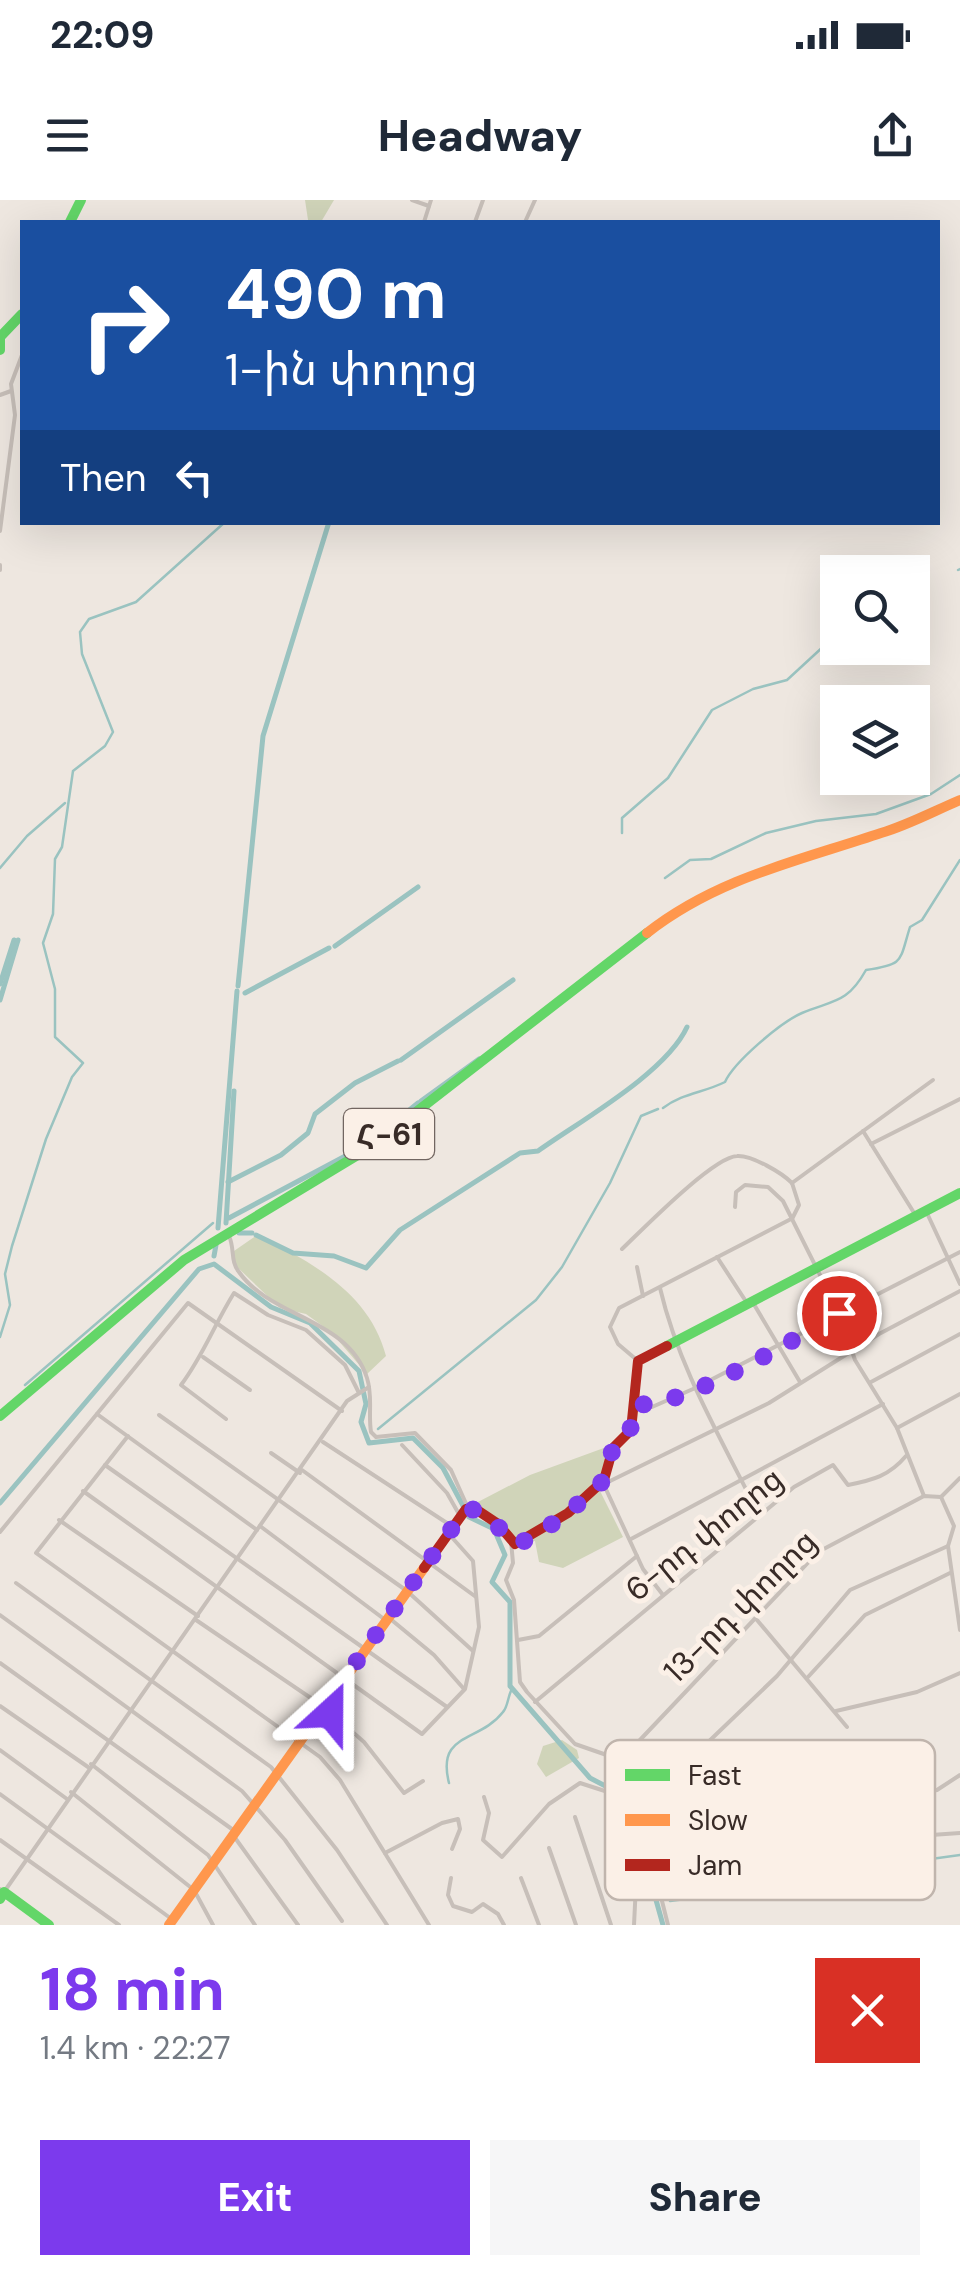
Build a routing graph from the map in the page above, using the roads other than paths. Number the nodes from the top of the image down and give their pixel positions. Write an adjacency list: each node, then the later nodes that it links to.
1 (412, 200): 2 (street)
2 (430, 203)
3 (20, 321): 4 (main road)
4 (0, 350)
5 (20, 362): 6 (street)
6 (12, 391): 7 (street); 8 (street)
7 (0, 395)
8 (0, 531)
9 (960, 800): 19 (main road, Հ-61)
10 (933, 1080): 12 (street)
11 (960, 1099): 13 (street)
12 (863, 1131): 13 (street); 14 (street)
13 (871, 1144): 17 (street)
14 (792, 1183): 18 (street); 20 (street)
15 (960, 1193): 17 (main road)
16 (735, 1207): 18 (street)
17 (921, 1213): 23 (street); 25 (main road)
18 (792, 1219): 22 (street); 25 (street)
19 (226, 1232): 40 (street); 50 (main road, Հ-61)
20 (622, 1248)
21 (960, 1252): 23 (street)
22 (717, 1257): 26 (street); 29 (street)
23 (948, 1258): 27 (street); 30 (street)
24 (637, 1268): 28 (street)
25 (814, 1269): 29 (main road); 30 (street)
26 (660, 1288): 28 (street); 33 (street)
27 (960, 1288): 35 (street)
28 (643, 1296): 37 (street)
29 (750, 1302): 33 (main road); 34 (street)
30 (839, 1313): 34 (street); 35 (street)
31 (216, 1322): 36 (street); 43 (street); 47 (street); 48 (street)
32 (960, 1334): 38 (street)
33 (675, 1341): 37 (main road); 41 (street)
34 (779, 1349): 39 (street); 41 (street)
35 (852, 1350): 38 (street); 39 (street)
36 (203, 1356): 42 (street); 51 (street)
37 (638, 1361): 45 (main road)
38 (871, 1382): 46 (street)
39 (800, 1383): 52 (street)
40 (369, 1387): 43 (street); 68 (street)
41 (692, 1389): 45 (street); 52 (street)
42 (250, 1390)
43 (358, 1392): 47 (street)
44 (960, 1394): 53 (street)
45 (636, 1404): 62 (main road)
46 (883, 1404): 53 (street); 61 (street)
47 (342, 1410): 55 (street)
48 (97, 1414): 54 (street); 73 (street)
49 (159, 1415): 67 (street)
50 (0, 1416)
51 (226, 1420)
52 (717, 1427): 61 (street); 62 (street)
53 (897, 1428): 58 (street)
54 (128, 1436): 59 (street); 71 (street)
55 (323, 1442): 60 (street); 72 (street)
56 (402, 1446): 68 (street)
57 (271, 1453): 60 (street)
58 (906, 1456): 65 (street); 69 (street, 6-րդ փողոց)
59 (104, 1464): 64 (street); 78 (street)
60 (301, 1472): 67 (street); 79 (street)
61 (742, 1480): 69 (street); 74 (street)
62 (604, 1482): 74 (street); 75 (main road)
63 (958, 1482): 66 (street)
64 (83, 1491): 70 (street); 82 (street)
65 (924, 1496): 66 (street); 90 (street, 13-րդ փողոց)
66 (940, 1497): 76 (street)
67 (280, 1500): 71 (street); 83 (street)
68 (464, 1512): 72 (main road); 75 (main road)
69 (758, 1513): 84 (street, 6-րդ փողոց)
70 (60, 1520): 88 (street); 94 (street)
71 (259, 1528): 78 (street); 89 (street)
72 (451, 1530): 79 (main road); 85 (street)
73 (0, 1532)
74 (632, 1539): 77 (street)
75 (511, 1542): 92 (street)
76 (952, 1545): 80 (street); 96 (street)
77 (637, 1556): 84 (street); 92 (street)
78 (237, 1558): 82 (street); 93 (street)
79 (428, 1562): 83 (main road); 85 (street)
80 (950, 1573): 86 (street); 99 (street)
81 (16, 1583): 101 (street)
82 (217, 1588): 88 (street); 100 (street)
83 (407, 1591): 89 (main road); 95 (street)
84 (663, 1595): 103 (street, 6-րդ փողոց)
85 (478, 1598): 95 (street)
86 (959, 1604): 91 (street)
87 (0, 1615): 107 (street)
88 (197, 1618): 94 (street); 105 (street)
89 (387, 1619): 93 (main road); 102 (street)
90 (757, 1620): 96 (street); 112 (street, 13-րդ փողոց)
91 (960, 1630)
92 (518, 1640): 103 (street)
93 (366, 1649): 100 (main road); 106 (street)
94 (172, 1651): 101 (street); 111 (street)
95 (473, 1651): 102 (street)
96 (792, 1657): 99 (street); 113 (street)
97 (0, 1663): 110 (street)
98 (960, 1673): 108 (street)
99 (808, 1677): 108 (street)
100 (345, 1678): 105 (main road); 106 (street)
101 (149, 1683): 107 (street); 117 (street)
102 (464, 1690): 106 (street)
103 (535, 1702): 115 (street)
104 (0, 1706): 116 (street)
105 (324, 1707): 111 (main road); 119 (street)
106 (446, 1707)
107 (130, 1710): 110 (street); 126 (street)
108 (834, 1712): 109 (street)
109 (846, 1727)
110 (108, 1738): 116 (street); 130 (street)
111 (300, 1738): 117 (main road); 135 (street)
112 (640, 1740)
113 (714, 1740)
114 (0, 1750): 125 (street)
115 (605, 1755)
116 (90, 1765): 122 (street); 137 (street)
117 (277, 1773): 126 (main road); 151 (street)
118 (960, 1775): 120 (street)
119 (423, 1780)
120 (935, 1790)
121 (605, 1791): 124 (street)
122 (71, 1792): 125 (street); 140 (street)
123 (0, 1794): 128 (street)
124 (484, 1796)
125 (66, 1798): 128 (street)
126 (256, 1803): 130 (main road); 144 (street)
127 (575, 1817): 156 (street)
128 (47, 1827): 136 (street); 145 (street)
129 (960, 1833): 131 (street)
130 (234, 1834): 137 (main road); 150 (street)
131 (935, 1835)
132 (0, 1840): 136 (street)
133 (549, 1848): 155 (street)
134 (452, 1849): 135 (street)
135 (385, 1853): 152 (street)
136 (24, 1860): 141 (street); 147 (street)
137 (214, 1863): 140 (main road); 149 (street)
138 (452, 1878): 153 (street)
139 (521, 1878): 154 (street)
140 (194, 1890): 145 (main road); 148 (street)
141 (1, 1893): 146 (main road)
142 (636, 1900): 157 (street)
143 (660, 1900): 158 (street)
144 (342, 1921)
145 (171, 1923)
146 (48, 1925)
147 (119, 1925)
148 (213, 1925)
149 (255, 1925)
150 (298, 1925)
151 (388, 1925)
152 (429, 1925)
153 (504, 1925)
154 (540, 1925)
155 (576, 1925)
156 (611, 1925)
157 (634, 1925)
158 (668, 1925)

